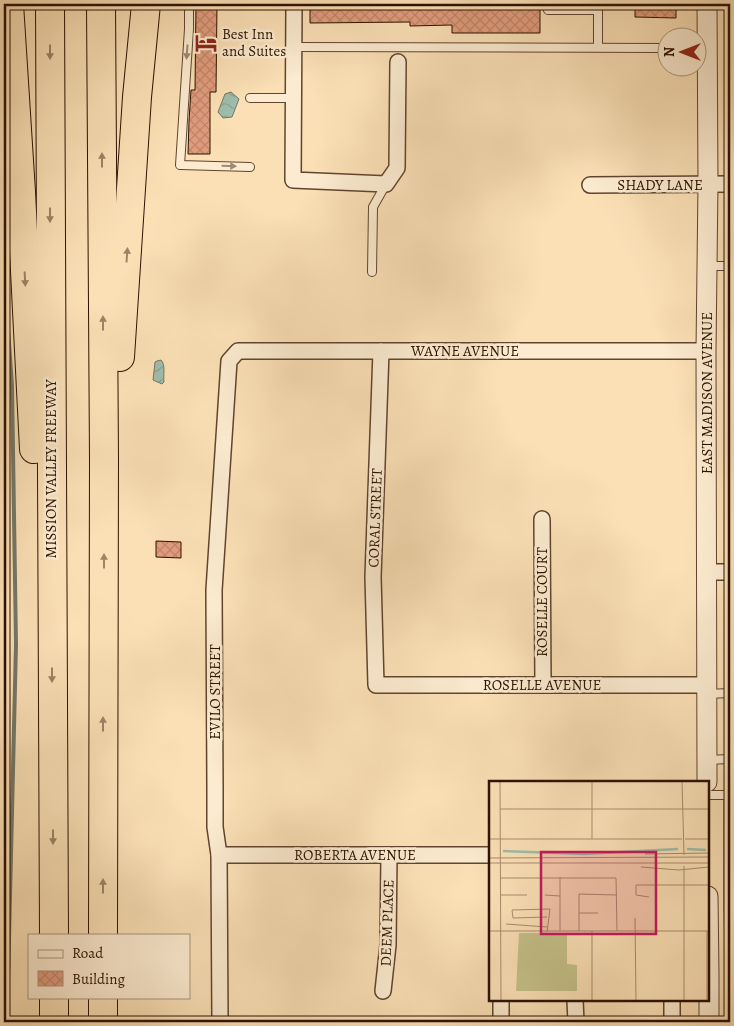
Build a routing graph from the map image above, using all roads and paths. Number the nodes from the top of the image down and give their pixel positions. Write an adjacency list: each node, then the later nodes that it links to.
1 (9, 4): 30 (highway, one-way to 30)
2 (50, 4): 30 (highway, MISSION VALLEY FREEWAY, one-way to 30)
3 (101, 4): 26 (highway, one-way to 3)
4 (146, 4): 26 (highway, one-way to 4)
5 (190, 4): 15 (lane, one-way to 15)
6 (294, 4): 9 (street)
7 (707, 4): 17 (street, EAST MADISON AVENUE)
8 (548, 10): 10 (lane)
9 (294, 47): 10 (lane); 14 (street)
10 (598, 47): 11 (lane)
11 (656, 48)
12 (398, 62): 16 (street)
13 (250, 98): 14 (lane)
14 (294, 98): 16 (street)
15 (250, 167)
16 (386, 184): 22 (lane)
17 (708, 184): 18 (street, SHADY LANE); 19 (street, SHADY LANE); 20 (street, EAST MADISON AVENUE)
18 (730, 184)
19 (590, 185)
20 (707, 266): 21 (lane); 24 (street, EAST MADISON AVENUE)
21 (730, 266)
22 (372, 272)
23 (381, 351): 24 (street, WAYNE AVENUE); 25 (street, WAYNE AVENUE); 31 (street, CORAL STREET)
24 (706, 351): 28 (street, EAST MADISON AVENUE)
25 (228, 361): 40 (street, EVILO STREET)
26 (104, 459): 44 (highway, one-way to 26)
27 (542, 519): 32 (street, ROSELLE COURT)
28 (707, 572): 29 (street); 33 (street, EAST MADISON AVENUE)
29 (730, 572)
30 (52, 633): 43 (highway, MISSION VALLEY FREEWAY, one-way to 43)
31 (376, 685): 32 (street, ROSELLE AVENUE)
32 (543, 685): 33 (street, ROSELLE AVENUE)
33 (707, 690): 34 (lane); 35 (street, EAST MADISON AVENUE)
34 (730, 694)
35 (707, 760): 36 (lane); 37 (street, EAST MADISON AVENUE)
36 (730, 760)
37 (707, 781)
38 (709, 795): 39 (lane)
39 (730, 795)
40 (219, 855): 41 (street, ROBERTA AVENUE); 54 (street, EVILO STREET)
41 (389, 855): 42 (street, ROBERTA AVENUE); 45 (street, DEEM PLACE)
42 (489, 855)
43 (54, 934)
44 (103, 934)
45 (383, 991)
46 (54, 998): 52 (highway)
47 (103, 998): 53 (highway)
48 (501, 1001): 55 (street)
49 (576, 1001): 56 (street)
50 (672, 1001): 57 (street)
51 (708, 1001): 58 (street)
52 (54, 1022)
53 (103, 1022)
54 (220, 1022)
55 (500, 1022)
56 (576, 1022)
57 (672, 1022)
58 (708, 1022)

